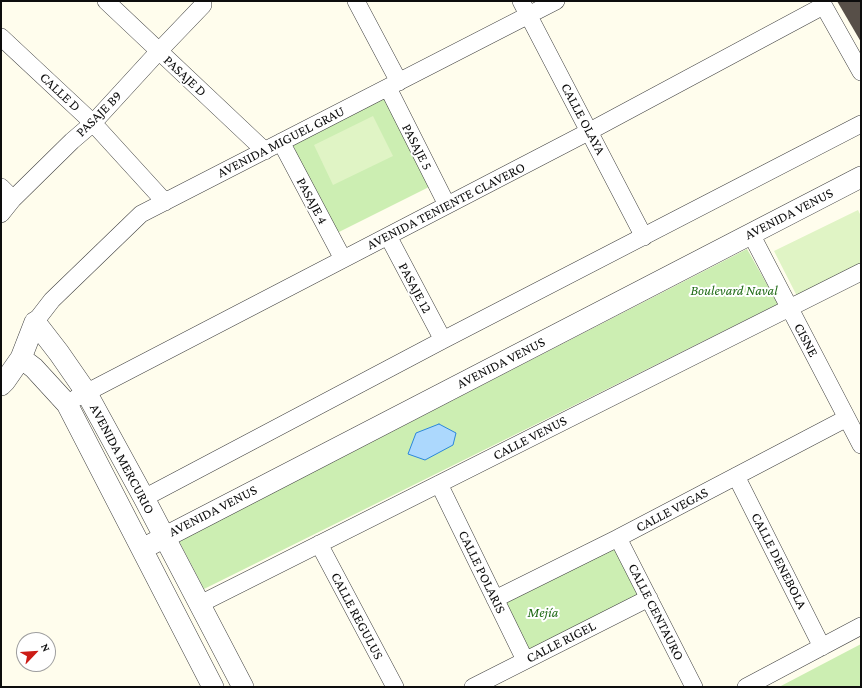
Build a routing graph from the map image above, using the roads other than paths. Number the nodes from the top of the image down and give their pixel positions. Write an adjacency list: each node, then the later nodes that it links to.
1 (106, 1): 8 (street, PASAJE D)
2 (356, 1): 10 (street, PASAJE 5)
3 (556, 1): 5 (street, AVENIDA MIGUEL GRAU)
4 (822, 3): 9 (street); 13 (street, AVENIDA TENIENTE CLAVERO)
5 (524, 8): 10 (street, AVENIDA MIGUEL GRAU); 13 (street, CALLE OLAYA)
6 (200, 9): 8 (street, PASAJE B9)
7 (1, 37): 11 (street, CALLE D)
8 (159, 51): 11 (street, PASAJE B9); 15 (street, PASAJE D)
9 (861, 72)
10 (393, 85): 14 (street, AVENIDA MIGUEL GRAU); 20 (street, PASAJE 5)
11 (93, 122): 18 (street, PASAJE B9); 19 (street, CALLE D)
12 (861, 124): 24 (street)
13 (590, 131): 20 (street, AVENIDA TENIENTE CLAVERO); 24 (street, CALLE OLAYA)
14 (282, 142): 15 (street, AVENIDA MIGUEL GRAU); 25 (street, PASAJE 4)
15 (265, 151): 19 (street, AVENIDA MIGUEL GRAU)
16 (861, 177): 22 (street, AVENIDA VENUS)
17 (1, 187): 18 (street)
18 (13, 199): 21 (street, PASAJE B9)
19 (165, 202): 28 (street, AVENIDA MIGUEL GRAU)
20 (447, 205): 23 (street, AVENIDA TENIENTE CLAVERO)
21 (1, 214)
22 (752, 234): 27 (street, CISNE); 39 (street, AVENIDA VENUS)
23 (388, 236): 25 (street, AVENIDA TENIENTE CLAVERO); 29 (street, PASAJE 12)
24 (644, 236): 29 (street)
25 (344, 259): 32 (street, AVENIDA TENIENTE CLAVERO)
26 (861, 272): 27 (street, CALLE VENUS)
27 (790, 308): 34 (street, CISNE); 37 (street, CALLE VENUS)
28 (36, 322): 30 (street); 32 (street, AVENIDA MERCURIO)
29 (443, 340): 38 (street)
30 (20, 358): 31 (street); 33 (street, AVENIDA MERCURIO)
31 (1, 385)
32 (86, 392): 33 (street, AVENIDA TENIENTE CLAVERO); 38 (street, AVENIDA MERCURIO)
33 (67, 404): 42 (street, AVENIDA MERCURIO)
34 (847, 418): 35 (street, CISNE); 36 (street, CALLE VEGAS)
35 (861, 445)
36 (736, 476): 40 (street, CALLE VEGAS); 47 (street, CALLE DENEBOLA)
37 (438, 484): 41 (street, CALLE VENUS); 44 (street, CALLE POLARIS)
38 (144, 498): 39 (street, AVENIDA MERCURIO)
39 (164, 537): 42 (street, AVENIDA VENUS); 45 (street, AVENIDA MERCURIO)
40 (618, 538): 43 (street, CALLE CENTAURO); 44 (street, CALLE VEGAS)
41 (319, 544): 45 (street, CALLE VENUS); 51 (street, CALLE REGULUS)
42 (142, 548): 49 (street, AVENIDA MERCURIO)
43 (649, 598): 48 (street, CALLE RIGEL); 53 (street, CALLE CENTAURO)
44 (495, 599): 48 (street, CALLE POLARIS)
45 (200, 604): 50 (street, AVENIDA MERCURIO)
46 (861, 626): 47 (street)
47 (822, 647): 54 (street)
48 (525, 660): 52 (street, CALLE RIGEL)
49 (213, 687)
50 (243, 687)
51 (395, 687)
52 (473, 687)
53 (694, 687)
54 (746, 687)

